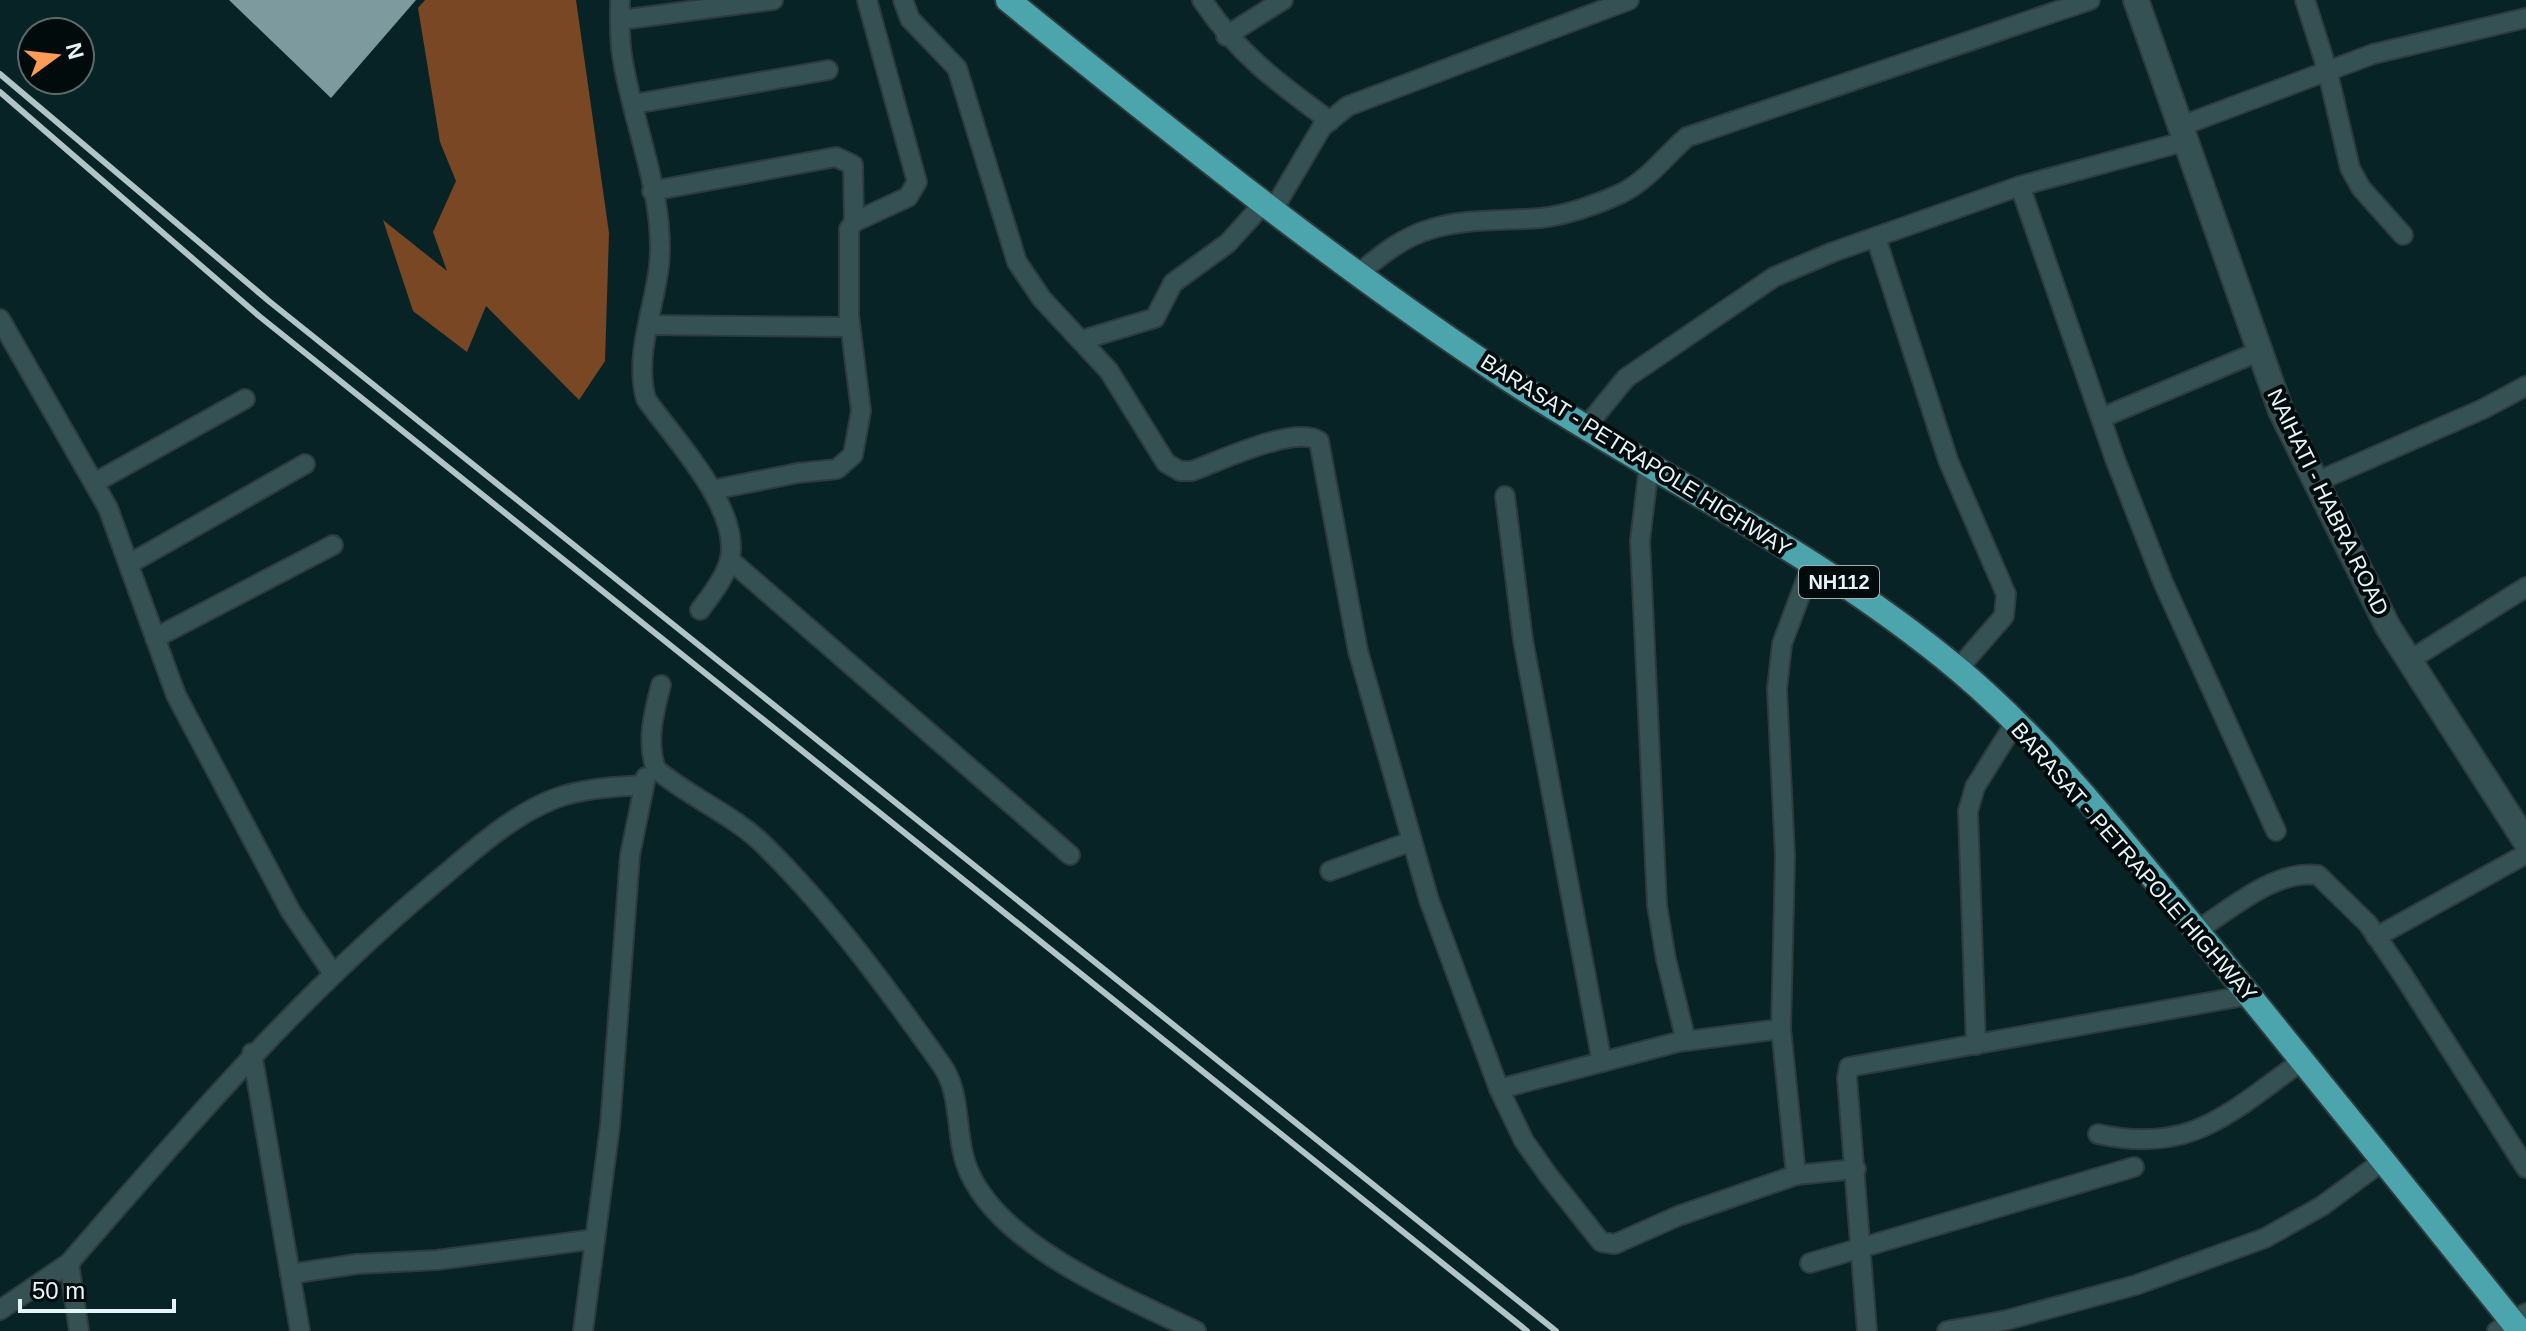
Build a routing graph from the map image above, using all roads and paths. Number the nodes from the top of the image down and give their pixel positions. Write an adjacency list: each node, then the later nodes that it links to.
1 (620, 0): 13 (street)
2 (773, 0): 13 (street)
3 (867, 0): 23 (street)
4 (903, 0): 30 (street)
5 (1008, 0): 22 (highway, BARASAT - PETRAPOLE HIGHWAY / NH112)
6 (1202, 0): 14 (street)
7 (1283, 0): 14 (street)
8 (1629, 0): 18 (street)
9 (2090, 0): 26 (street)
10 (2136, 0): 19 (main road, NAIHATI - HABRA ROAD)
11 (2305, 0): 15 (street)
12 (2526, 18): 15 (street)
13 (620, 20): 17 (street)
14 (1226, 36): 18 (street)
15 (2327, 69): 19 (street); 24 (street)
16 (828, 70): 17 (street)
17 (634, 104): 21 (street)
18 (1330, 121): 22 (street)
19 (2183, 133): 20 (street); 31 (main road, NAIHATI - HABRA ROAD)
20 (2020, 186): 25 (street); 34 (street)
21 (652, 191): 23 (street); 28 (street)
22 (1268, 206): 26 (highway, BARASAT - PETRAPOLE HIGHWAY / NH112); 30 (street)
23 (854, 222): 29 (street)
24 (2403, 235)
25 (1876, 238): 35 (street); 50 (street)
26 (1359, 273): 35 (highway, BARASAT - PETRAPOLE HIGHWAY / NH112)
27 (0, 319): 39 (street)
28 (648, 325): 29 (street); 40 (street)
29 (850, 327): 40 (street)
30 (1082, 340): 56 (street)
31 (2260, 351): 34 (street); 38 (main road, NAIHATI - HABRA ROAD)
32 (2526, 386): 38 (street)
33 (245, 399): 39 (street)
34 (2101, 418): 55 (street)
35 (1586, 427): 37 (highway, BARASAT - PETRAPOLE HIGHWAY / NH112)
36 (305, 464): 44 (street)
37 (1649, 466): 45 (highway, BARASAT - PETRAPOLE HIGHWAY / NH112); 66 (street)
38 (2316, 482): 49 (main road, NAIHATI - HABRA ROAD)
39 (94, 483): 44 (street)
40 (712, 490): 43 (street)
41 (1505, 496): 70 (street)
42 (333, 545): 48 (street)
43 (730, 560): 47 (street); 59 (street)
44 (129, 564): 48 (street)
45 (1812, 564): 50 (highway, BARASAT - PETRAPOLE HIGHWAY / NH112); 65 (street)
46 (2526, 587): 49 (street)
47 (700, 610)
48 (155, 638): 63 (street)
49 (2410, 660): 57 (main road, NAIHATI - HABRA ROAD)
50 (1958, 669): 52 (highway, BARASAT - PETRAPOLE HIGHWAY / NH112)
51 (661, 685): 53 (street)
52 (2015, 723): 61 (highway, BARASAT - PETRAPOLE HIGHWAY / NH112); 67 (street)
53 (651, 755): 54 (street); 85 (street)
54 (644, 785): 63 (street); 78 (street)
55 (2276, 831)
56 (1412, 841): 60 (street); 71 (street)
57 (2526, 842)
58 (2526, 854): 62 (street)
59 (1070, 855)
60 (1330, 871)
61 (2196, 931): 62 (street); 64 (highway, BARASAT - PETRAPOLE HIGHWAY / NH112)
62 (2376, 937): 75 (street)
63 (332, 972): 68 (street)
64 (2249, 995): 67 (street); 69 (highway, BARASAT - PETRAPOLE HIGHWAY / NH112)
65 (1781, 1029): 66 (street); 77 (street)
66 (1686, 1041): 70 (street)
67 (1976, 1045): 76 (street)
68 (252, 1053): 80 (street); 82 (street)
69 (2302, 1061): 72 (street); 73 (highway, BARASAT - PETRAPOLE HIGHWAY / NH112)
70 (1602, 1062): 71 (street)
71 (1499, 1089): 77 (street)
72 (2098, 1134)
73 (2383, 1161): 84 (highway, BARASAT - PETRAPOLE HIGHWAY / NH112); 90 (street)
74 (2134, 1167): 79 (street)
75 (2526, 1168)
76 (1856, 1169): 77 (street); 79 (street)
77 (1796, 1175)
78 (595, 1239): 82 (street); 88 (street)
79 (1861, 1248): 81 (street); 89 (street)
80 (69, 1263): 83 (street); 86 (street)
81 (1810, 1263)
82 (290, 1274): 87 (street)
83 (0, 1310)
84 (2514, 1324)
85 (1191, 1330)
86 (79, 1331)
87 (300, 1331)
88 (583, 1331)
89 (1867, 1331)
90 (1947, 1331)

